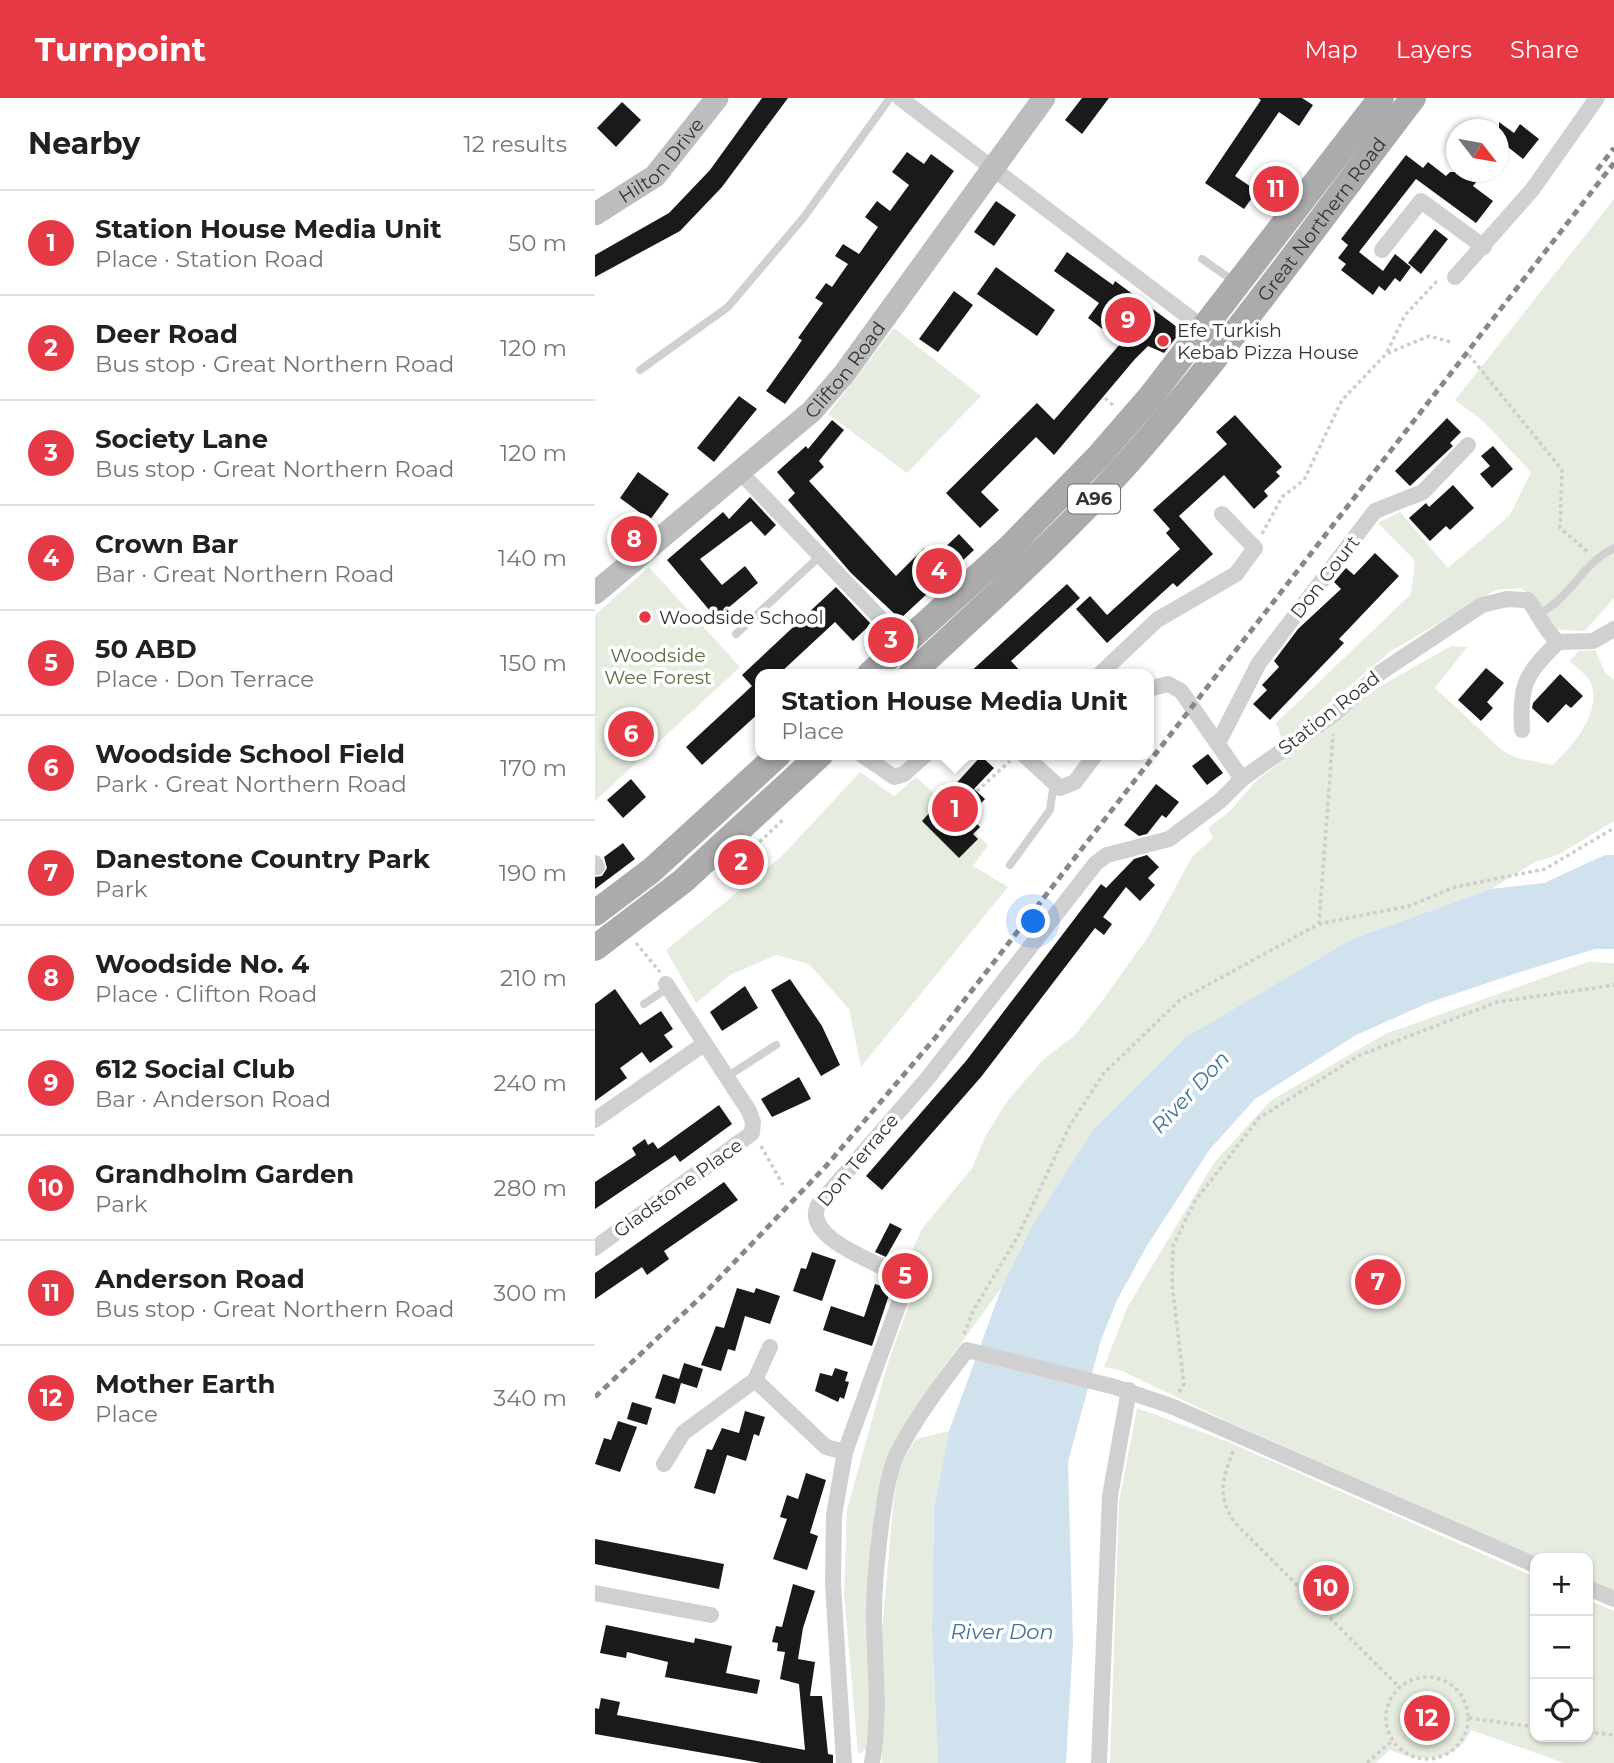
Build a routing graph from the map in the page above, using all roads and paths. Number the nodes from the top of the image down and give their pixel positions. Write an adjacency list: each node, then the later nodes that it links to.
1 (717, 98): 9 (street, Hilton Drive)
2 (890, 98): 19 (lane)
3 (900, 98): 8 (street)
4 (1044, 98): 8 (street, Clifton Road)
5 (1381, 98): 14 (main road, Great Northern Road / A96)
6 (1413, 98): 15 (main road, Great Northern Road / A96)
7 (1597, 98): 10 (street)
8 (992, 169): 15 (street); 23 (street, Clifton Road)
9 (595, 214)
10 (1484, 247): 11 (street); 13 (street)
11 (1382, 250)
12 (1202, 259): 14 (lane)
13 (1455, 277): 17 (path)
14 (1238, 284): 15 (main road, Great Northern Road / A96)
15 (1214, 336): 35 (main road, Great Northern Road / A96); 36 (main road, Great Northern Road / A96)
16 (1451, 342): 17 (path)
17 (1386, 354): 25 (path)
18 (1469, 355): 28 (path)
19 (639, 370)
20 (1105, 398): 21 (path)
21 (1119, 410)
22 (1468, 446): 41 (street, Don Court)
23 (740, 472): 27 (street); 29 (street, Clifton Road)
24 (1222, 514): 25 (street)
25 (1255, 548): 37 (street)
26 (1614, 548): 28 (lane)
27 (820, 556): 31 (street); 33 (lane)
28 (1595, 558): 30 (lane)
29 (595, 593)
30 (1539, 614): 34 (street); 39 (street, Station Road)
31 (883, 621)
32 (1614, 629): 34 (street)
33 (736, 634)
34 (1558, 642): 40 (street)
35 (876, 669)
36 (916, 669)
37 (1105, 669)
38 (1154, 688): 41 (street)
39 (1334, 714): 49 (street, Station Road); 55 (path)
40 (1522, 730)
41 (1218, 743): 49 (street)
42 (773, 760): 54 (main road)
43 (815, 760): 56 (main road)
44 (869, 760): 45 (street)
45 (919, 760)
46 (1011, 760): 51 (path)
47 (1030, 760): 50 (street)
48 (1091, 760): 50 (street)
49 (1242, 779): 74 (street, Don Terrace)
50 (1054, 782): 53 (lane)
51 (977, 791)
52 (1614, 828): 55 (path)
53 (1010, 865)
54 (595, 913)
55 (1319, 924): 69 (path)
56 (623, 928): 57 (main road); 59 (path)
57 (595, 947)
58 (1614, 985): 71 (path)
59 (667, 986): 60 (lane); 61 (street)
60 (644, 1003)
61 (704, 1044): 63 (street); 64 (street)
62 (776, 1045): 63 (lane)
63 (725, 1078): 65 (street)
64 (595, 1120)
65 (752, 1128): 66 (path); 67 (street, Gladstone Place)
66 (783, 1185)
67 (595, 1248)
68 (770, 1347): 70 (street)
69 (970, 1351): 72 (street); 89 (street)
70 (755, 1380): 74 (street); 75 (street)
71 (1184, 1384)
72 (1122, 1388): 73 (street); 90 (street)
73 (1239, 1436): 76 (street); 81 (path)
74 (845, 1452): 88 (street, Don Terrace)
75 (664, 1464)
76 (1530, 1563)
77 (1593, 1590): 79 (street)
78 (595, 1593): 80 (street)
79 (1614, 1599)
80 (711, 1615)
81 (1399, 1687): 82 (path); 86 (path)
82 (1469, 1718): 83 (path); 87 (path)
83 (1530, 1726)
84 (1593, 1733): 85 (path)
85 (1614, 1735)
86 (1392, 1741): 87 (path); 91 (path)
87 (1435, 1761)
88 (843, 1763)
89 (872, 1763)
90 (1099, 1763)
91 (1367, 1763)

